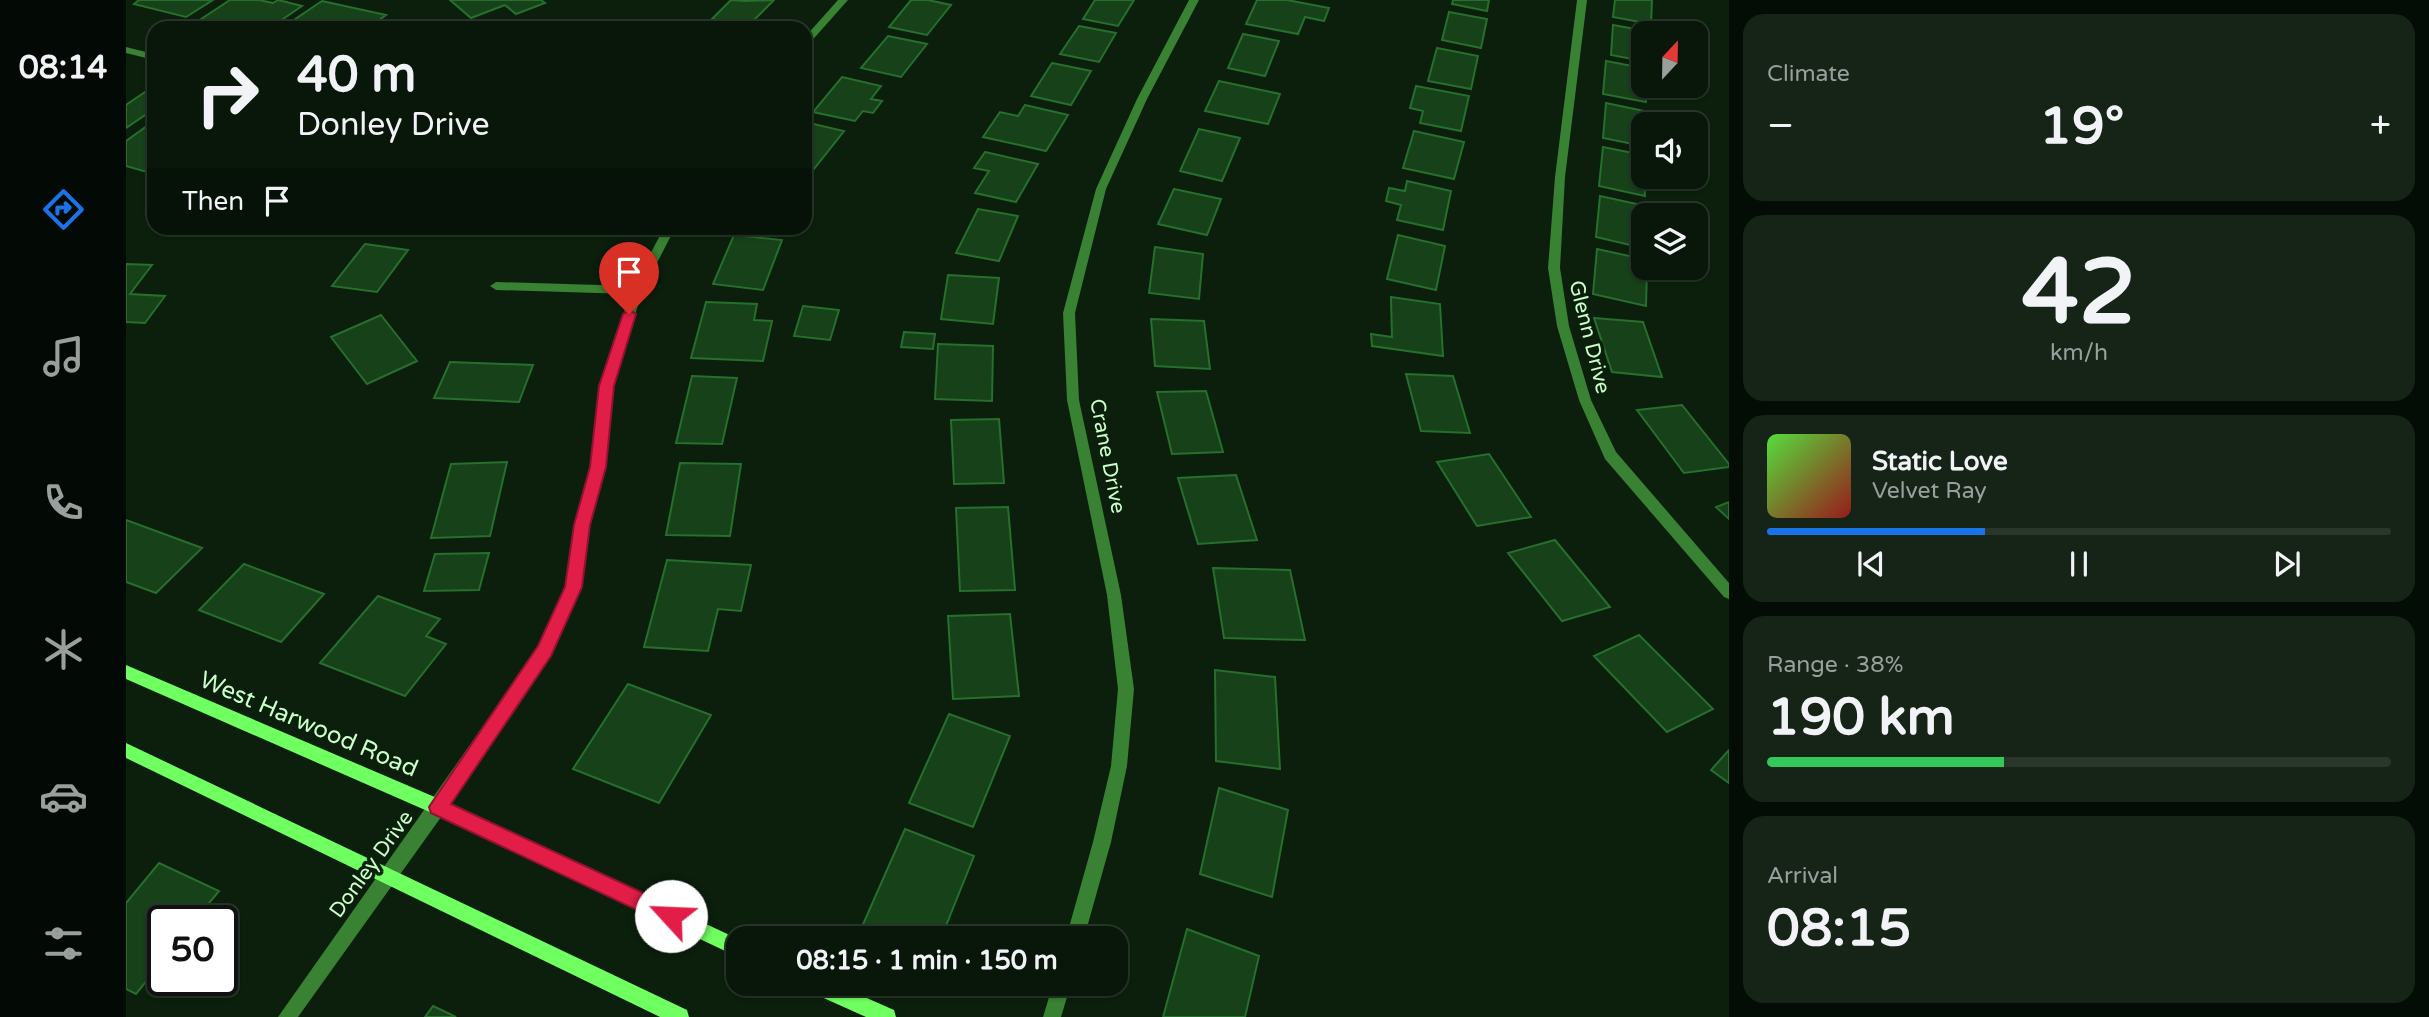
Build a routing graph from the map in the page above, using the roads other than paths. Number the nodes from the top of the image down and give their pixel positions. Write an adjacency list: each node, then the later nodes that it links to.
1 (843, 0): 4 (street)
2 (1194, 0): 15 (street, Crane Drive)
3 (1582, 0): 10 (street, Glenn Drive)
4 (812, 35)
5 (126, 50): 6 (street)
6 (147, 56)
7 (665, 235): 9 (street, Donley Drive)
8 (496, 286): 9 (street)
9 (637, 290): 13 (street, Donley Drive)
10 (1729, 593)
11 (126, 672): 13 (main road, West Harwood Road)
12 (126, 750): 14 (main road)
13 (438, 807): 14 (street, Donley Drive); 16 (main road, West Harwood Road)
14 (388, 874): 19 (street, Donley Drive); 20 (main road)
15 (1078, 926)
16 (726, 941)
17 (842, 996): 21 (main road)
18 (1058, 996): 22 (street)
19 (287, 1017)
20 (680, 1017)
21 (887, 1017)
22 (1052, 1017)

